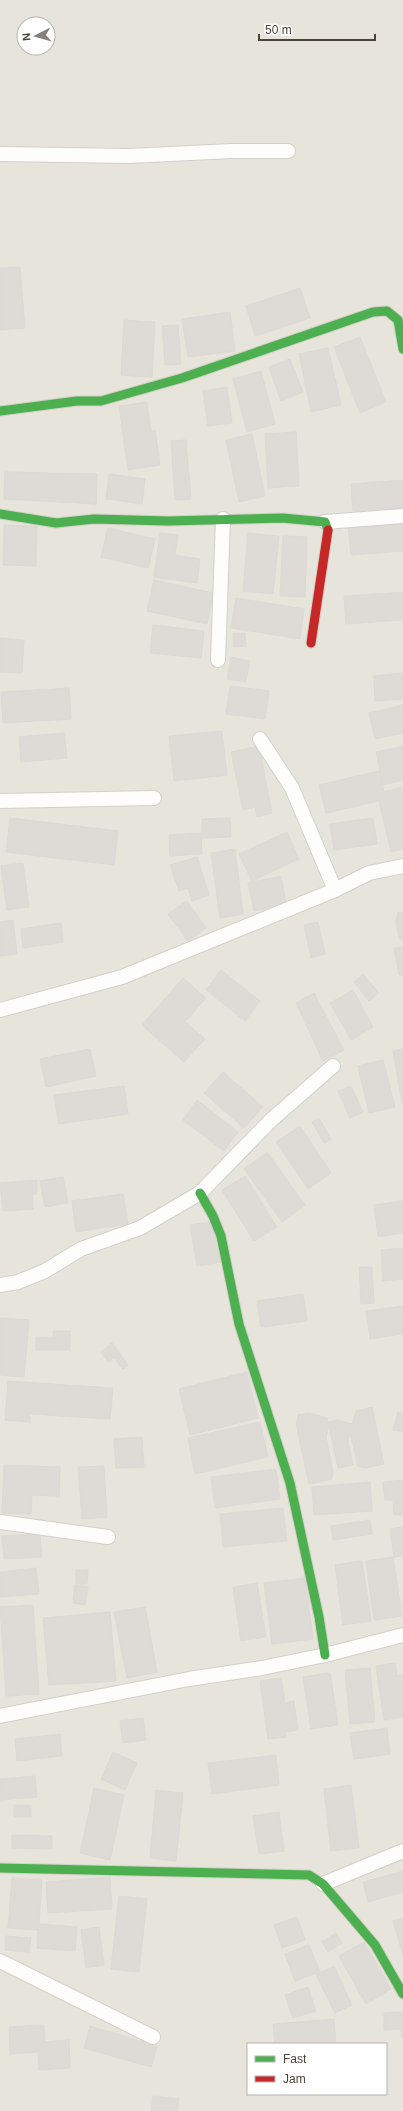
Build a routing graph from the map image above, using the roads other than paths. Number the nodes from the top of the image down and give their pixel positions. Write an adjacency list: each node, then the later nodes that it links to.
1 (288, 151): 2 (street)
2 (0, 154)
3 (403, 349): 4 (street)
4 (0, 411)
5 (0, 514): 7 (street)
6 (403, 516): 8 (street)
7 (223, 519): 8 (street); 10 (street)
8 (325, 522): 9 (street)
9 (311, 643)
10 (218, 660)
11 (260, 739): 15 (street)
12 (154, 798): 13 (street)
13 (0, 801)
14 (403, 866): 15 (street)
15 (335, 890): 16 (street)
16 (0, 1010)
17 (333, 1066): 18 (street)
18 (200, 1194): 19 (street); 23 (street)
19 (0, 1285)
20 (0, 1522): 21 (street)
21 (108, 1537)
22 (403, 1635): 23 (street)
23 (325, 1655): 24 (street)
24 (0, 1716)
25 (403, 1851): 27 (street)
26 (0, 1868): 27 (street)
27 (323, 1884): 29 (street)
28 (0, 1961): 30 (street)
29 (403, 1994)
30 (153, 2037)

